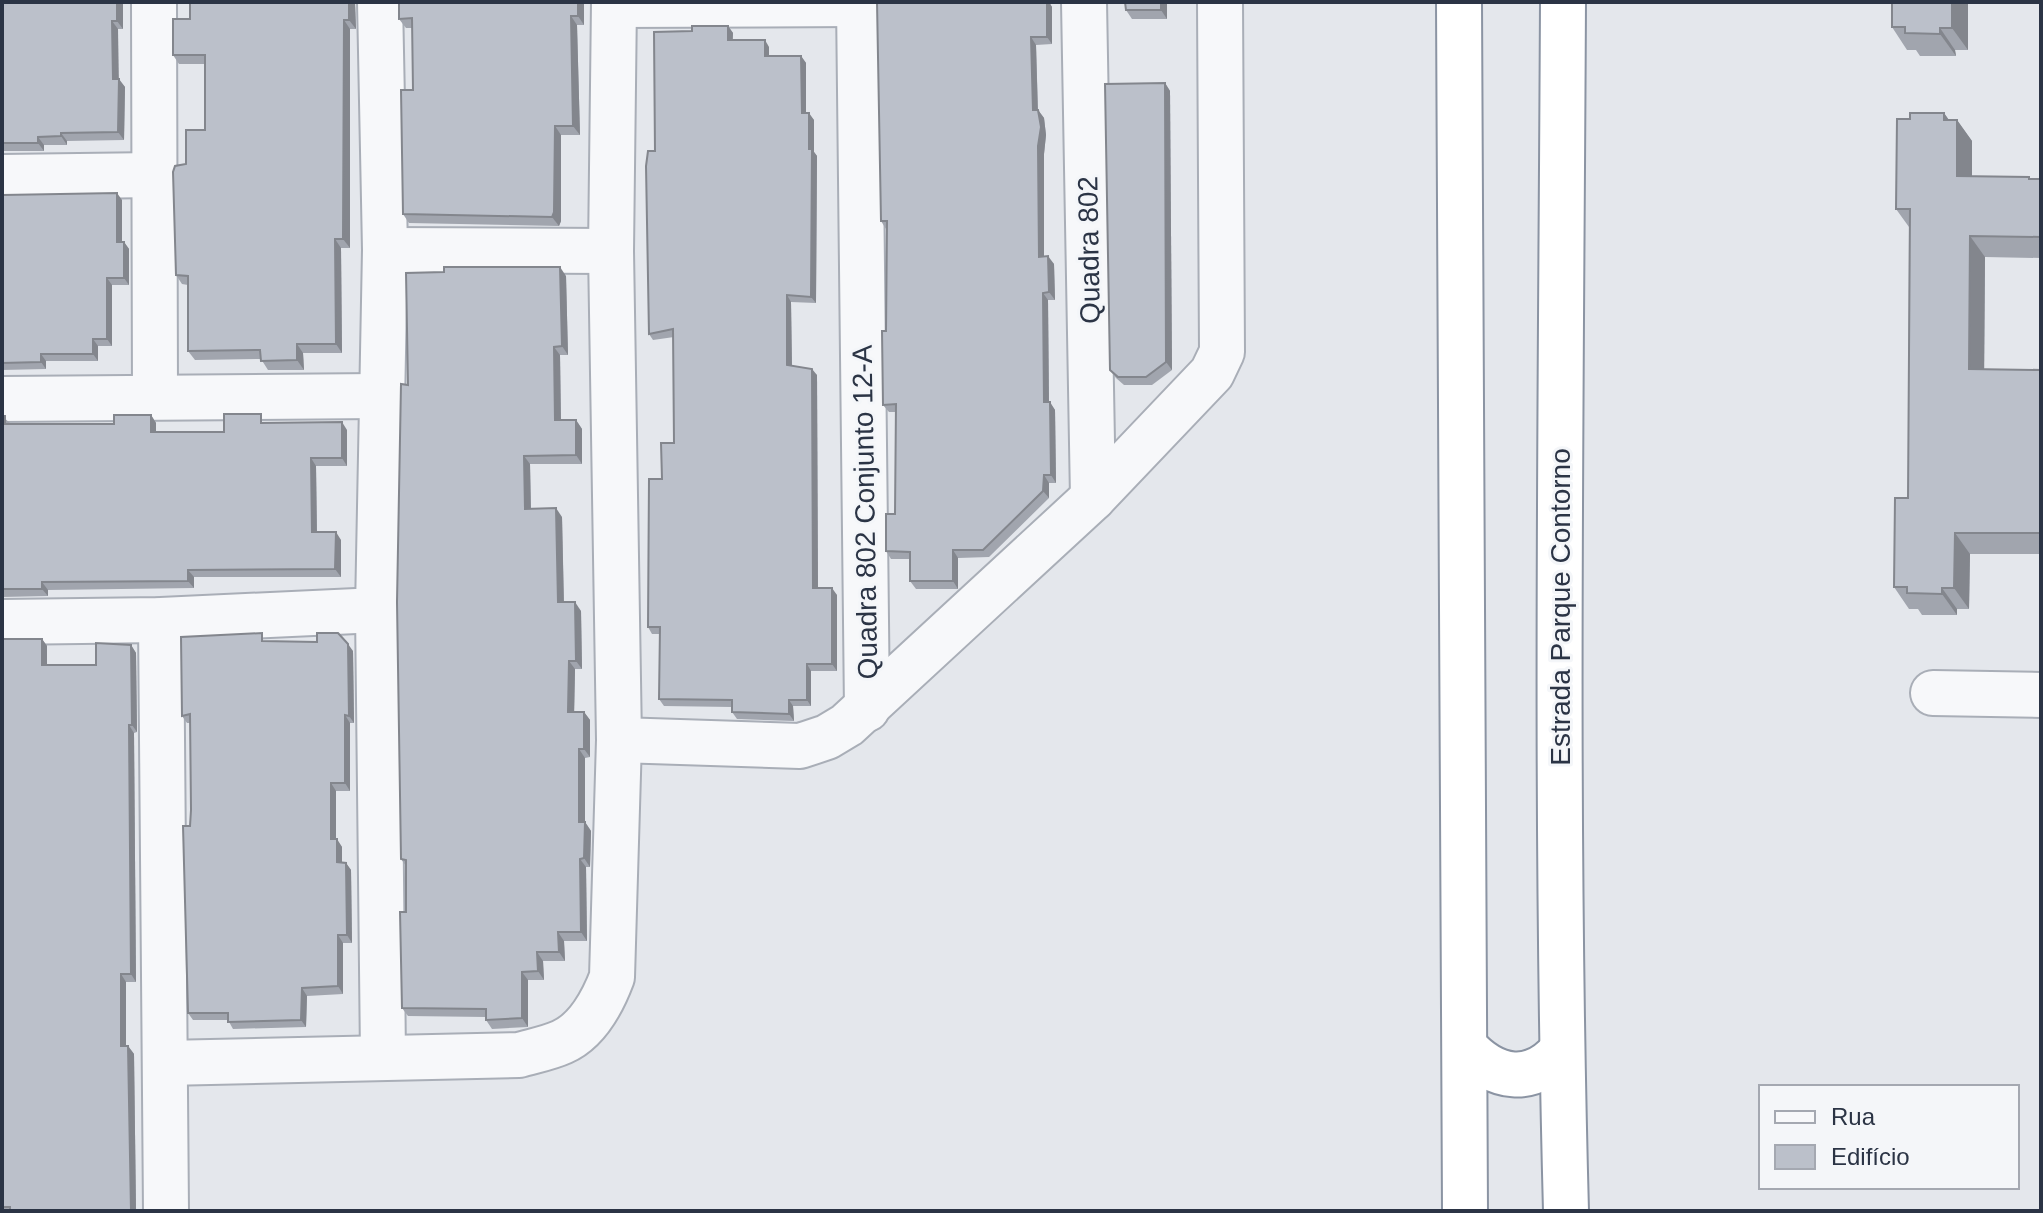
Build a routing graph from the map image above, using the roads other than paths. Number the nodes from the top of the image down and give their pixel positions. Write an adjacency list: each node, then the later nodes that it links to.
1 (154, 2): 9 (street)
2 (380, 2): 11 (street)
3 (1084, 2): 16 (street, Quadra 802)
4 (1220, 2): 16 (street, Quadra 802 Conjunto 12-A)
5 (1459, 2): 24 (highway)
6 (1563, 2): 25 (highway, Estrada Parque Contorno)
7 (614, 3): 8 (street); 12 (street)
8 (859, 3): 22 (street, Quadra 802 Conjunto 12-A)
9 (156, 175): 10 (street); 14 (street)
10 (2, 177)
11 (385, 250): 12 (street); 13 (street)
12 (611, 251): 23 (street)
13 (380, 396): 14 (street); 17 (street)
14 (155, 397): 15 (street)
15 (2, 399)
16 (1093, 498): 22 (street, Quadra 802 Conjunto 12-A)
17 (378, 610): 18 (street); 26 (street)
18 (161, 620): 19 (street); 27 (street)
19 (2, 622)
20 (1933, 693): 21 (street)
21 (2041, 695)
22 (867, 709): 23 (street)
23 (619, 740): 26 (street)
24 (1465, 1047): 25 (highway); 29 (highway)
25 (1562, 1050): 30 (highway, Estrada Parque Contorno)
26 (383, 1057): 27 (street)
27 (165, 1063): 28 (street)
28 (166, 1211)
29 (1465, 1211)
30 (1566, 1211)

